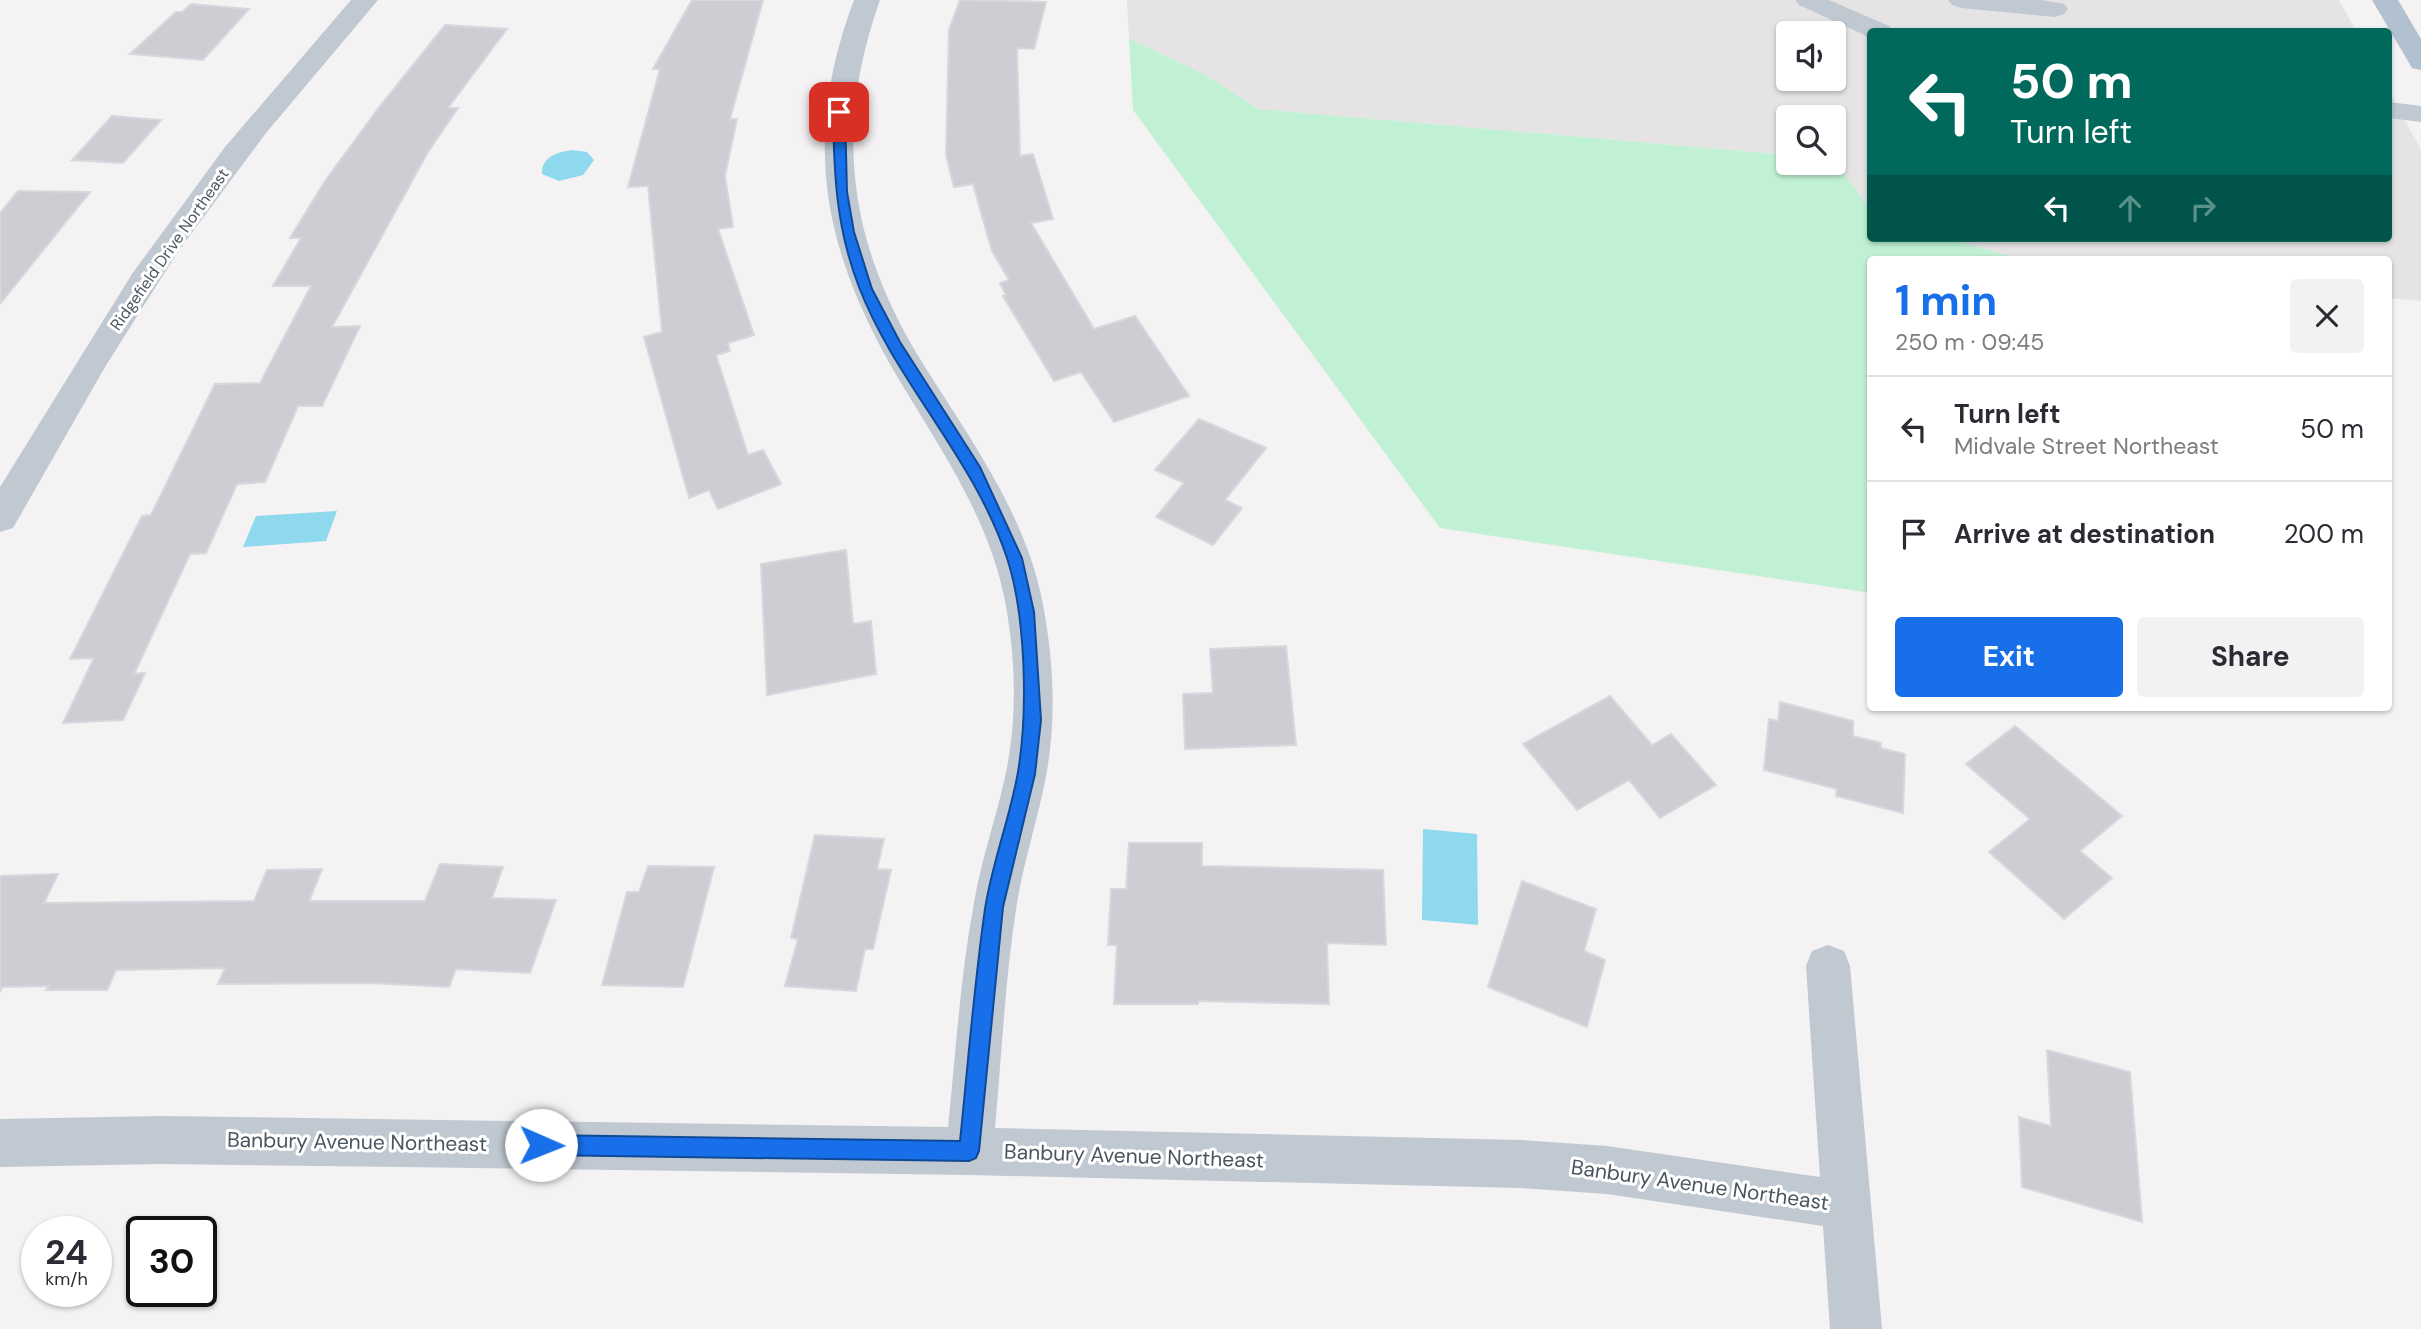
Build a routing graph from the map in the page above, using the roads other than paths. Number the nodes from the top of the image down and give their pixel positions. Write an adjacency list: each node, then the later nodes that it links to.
1 (365, 0): 11 (street, Ridgefield Drive Northeast)
2 (867, 0): 14 (street)
3 (1808, 0): 7 (street)
4 (1961, 0): 6 (street)
5 (2385, 0): 8 (main road)
6 (2056, 14)
7 (1871, 28)
8 (2421, 62)
9 (2392, 110): 10 (street)
10 (2421, 114)
11 (0, 518)
12 (1828, 966): 15 (street)
13 (0, 1143): 14 (street, Banbury Avenue Northeast)
14 (969, 1151): 15 (street, Banbury Avenue Northeast)
15 (1846, 1205): 16 (street)
16 (1856, 1329)

